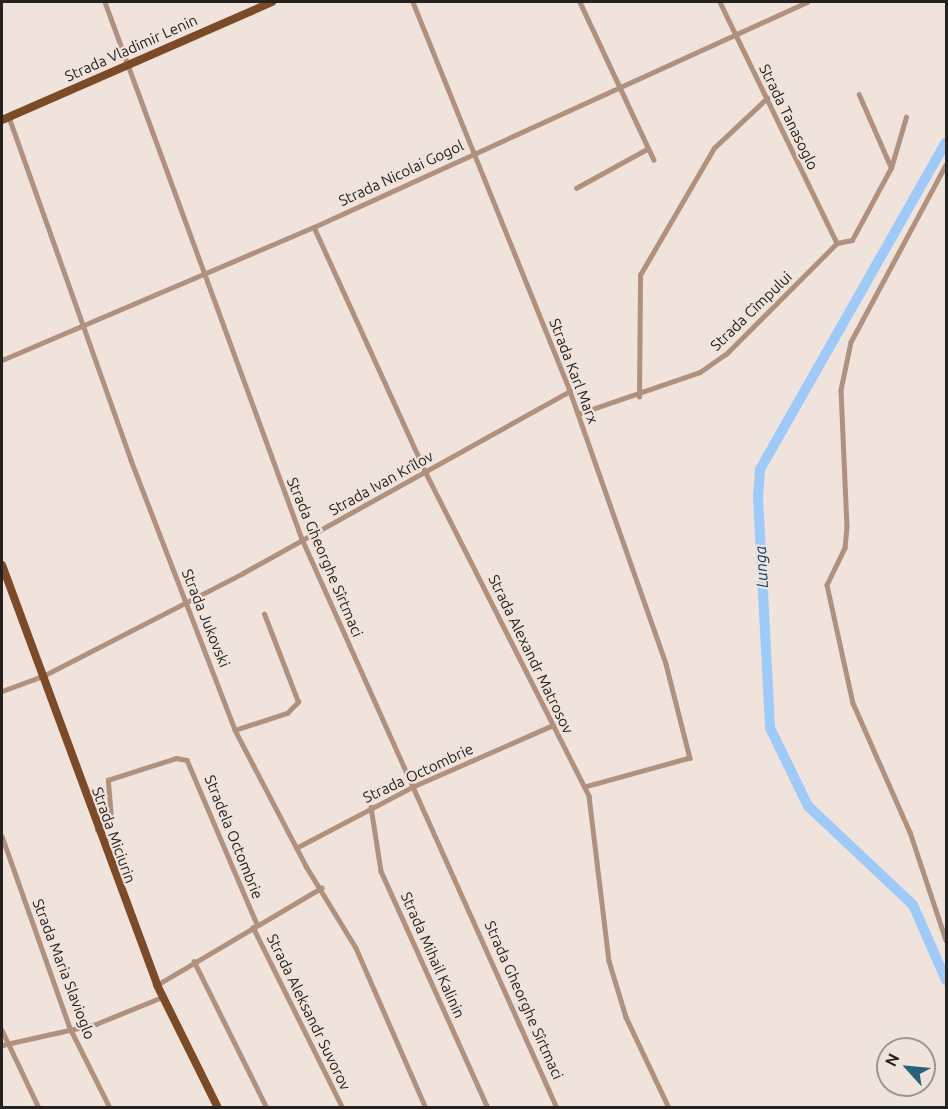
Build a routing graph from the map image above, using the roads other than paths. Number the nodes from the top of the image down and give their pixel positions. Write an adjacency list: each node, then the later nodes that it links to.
1 (105, 2): 8 (street, Strada Gheorghe Sîrtmaci)
2 (272, 2): 8 (main road, Strada Vladimir Lenin)
3 (413, 2): 15 (street, Strada Karl Marx)
4 (580, 2): 9 (street)
5 (720, 2): 7 (street, Strada Tanasoglo)
6 (807, 2): 7 (street, Strada Nicolai Gogol)
7 (735, 33): 9 (street, Strada Nicolai Gogol); 11 (street, Strada Tanasoglo)
8 (130, 63): 13 (main road, Strada Vladimir Lenin); 22 (street, Strada Gheorghe Sîrtmaci)
9 (620, 87): 14 (street); 15 (street, Strada Nicolai Gogol)
10 (859, 95): 18 (street)
11 (767, 98): 21 (street, Strada Tanasoglo); 26 (street)
12 (906, 117): 18 (street, Strada Cîmpului)
13 (5, 118): 23 (street, Strada Jukovski)
14 (647, 149): 16 (street); 19 (street)
15 (477, 151): 20 (street, Strada Nicolai Gogol); 25 (street, Strada Karl Marx)
16 (654, 160)
17 (946, 165): 45 (street)
18 (891, 168): 21 (street, Strada Cîmpului)
19 (576, 188)
20 (314, 227): 22 (street, Strada Nicolai Gogol); 28 (street, Strada Alexandr Matrosov)
21 (837, 243): 26 (street, Strada Cîmpului)
22 (206, 272): 23 (street, Strada Nicolai Gogol); 29 (street, Strada Gheorghe Sîrtmaci)
23 (84, 325): 24 (street, Strada Nicolai Gogol); 31 (street, Strada Jukovski)
24 (2, 360)
25 (570, 391): 27 (street, Strada Karl Marx); 28 (street, Strada Ivan Krîlov)
26 (639, 397): 27 (street, Strada Cîmpului)
27 (578, 414): 38 (street, Strada Karl Marx)
28 (426, 473): 29 (street, Strada Ivan Krîlov); 35 (street, Strada Alexandr Matrosov)
29 (302, 539): 31 (street, Strada Ivan Krîlov); 37 (street, Strada Gheorghe Sîrtmaci)
30 (2, 565): 33 (main road, Strada Miciurin)
31 (186, 602): 33 (street, Strada Ivan Krîlov); 36 (street, Strada Jukovski)
32 (264, 614): 36 (street)
33 (43, 676): 34 (street, Strada Ivan Krîlov); 40 (main road, Strada Miciurin)
34 (2, 692)
35 (553, 725): 37 (street, Strada Octombrie); 38 (street, Strada Alexandr Matrosov)
36 (235, 730): 42 (street, Strada Jukovski)
37 (412, 787): 39 (street, Strada Octombrie); 59 (street, Strada Gheorghe Sîrtmaci)
38 (585, 787): 60 (street, Strada Alexandr Matrosov)
39 (371, 807): 42 (street, Strada Octombrie); 58 (street, Strada Mihail Kalinin)
40 (98, 830): 44 (street, Stradela Octombrie); 47 (main road, Strada Miciurin)
41 (2, 836): 49 (street, Strada Maria Slavioglo)
42 (296, 848): 43 (street, Strada Jukovski)
43 (321, 888): 44 (street); 57 (street, Strada Jukovski)
44 (255, 925): 46 (street); 56 (street, Strada Aleksandr Suvorov)
45 (946, 940)
46 (194, 961): 47 (street); 55 (street)
47 (157, 985): 48 (main road, Strada Miciurin)
48 (162, 997): 49 (street); 54 (main road, Strada Miciurin)
49 (70, 1028): 51 (street); 53 (street, Strada Maria Slavioglo)
50 (2, 1030): 51 (street)
51 (4, 1044): 52 (street)
52 (39, 1107)
53 (110, 1107)
54 (218, 1107)
55 (267, 1107)
56 (343, 1107)
57 (426, 1107)
58 (488, 1107)
59 (556, 1107)
60 (669, 1107)

